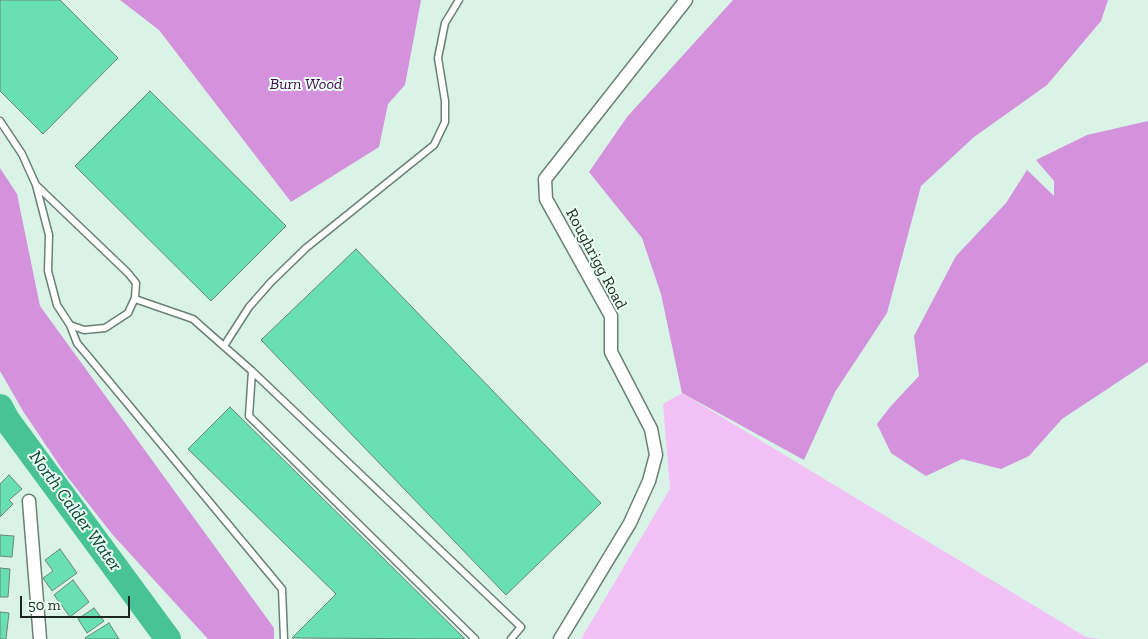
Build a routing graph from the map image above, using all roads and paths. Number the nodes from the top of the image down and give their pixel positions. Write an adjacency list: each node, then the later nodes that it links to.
1 (459, 0): 7 (lane)
2 (686, 0): 14 (street, Roughrigg Road)
3 (0, 121): 4 (lane)
4 (36, 185): 5 (lane); 6 (lane)
5 (135, 299): 6 (lane); 7 (lane)
6 (70, 325): 11 (lane)
7 (224, 346): 8 (lane)
8 (252, 371): 12 (lane); 13 (lane)
9 (29, 501): 10 (street)
10 (40, 639)
11 (284, 639)
12 (475, 639)
13 (511, 639)
14 (560, 639)

